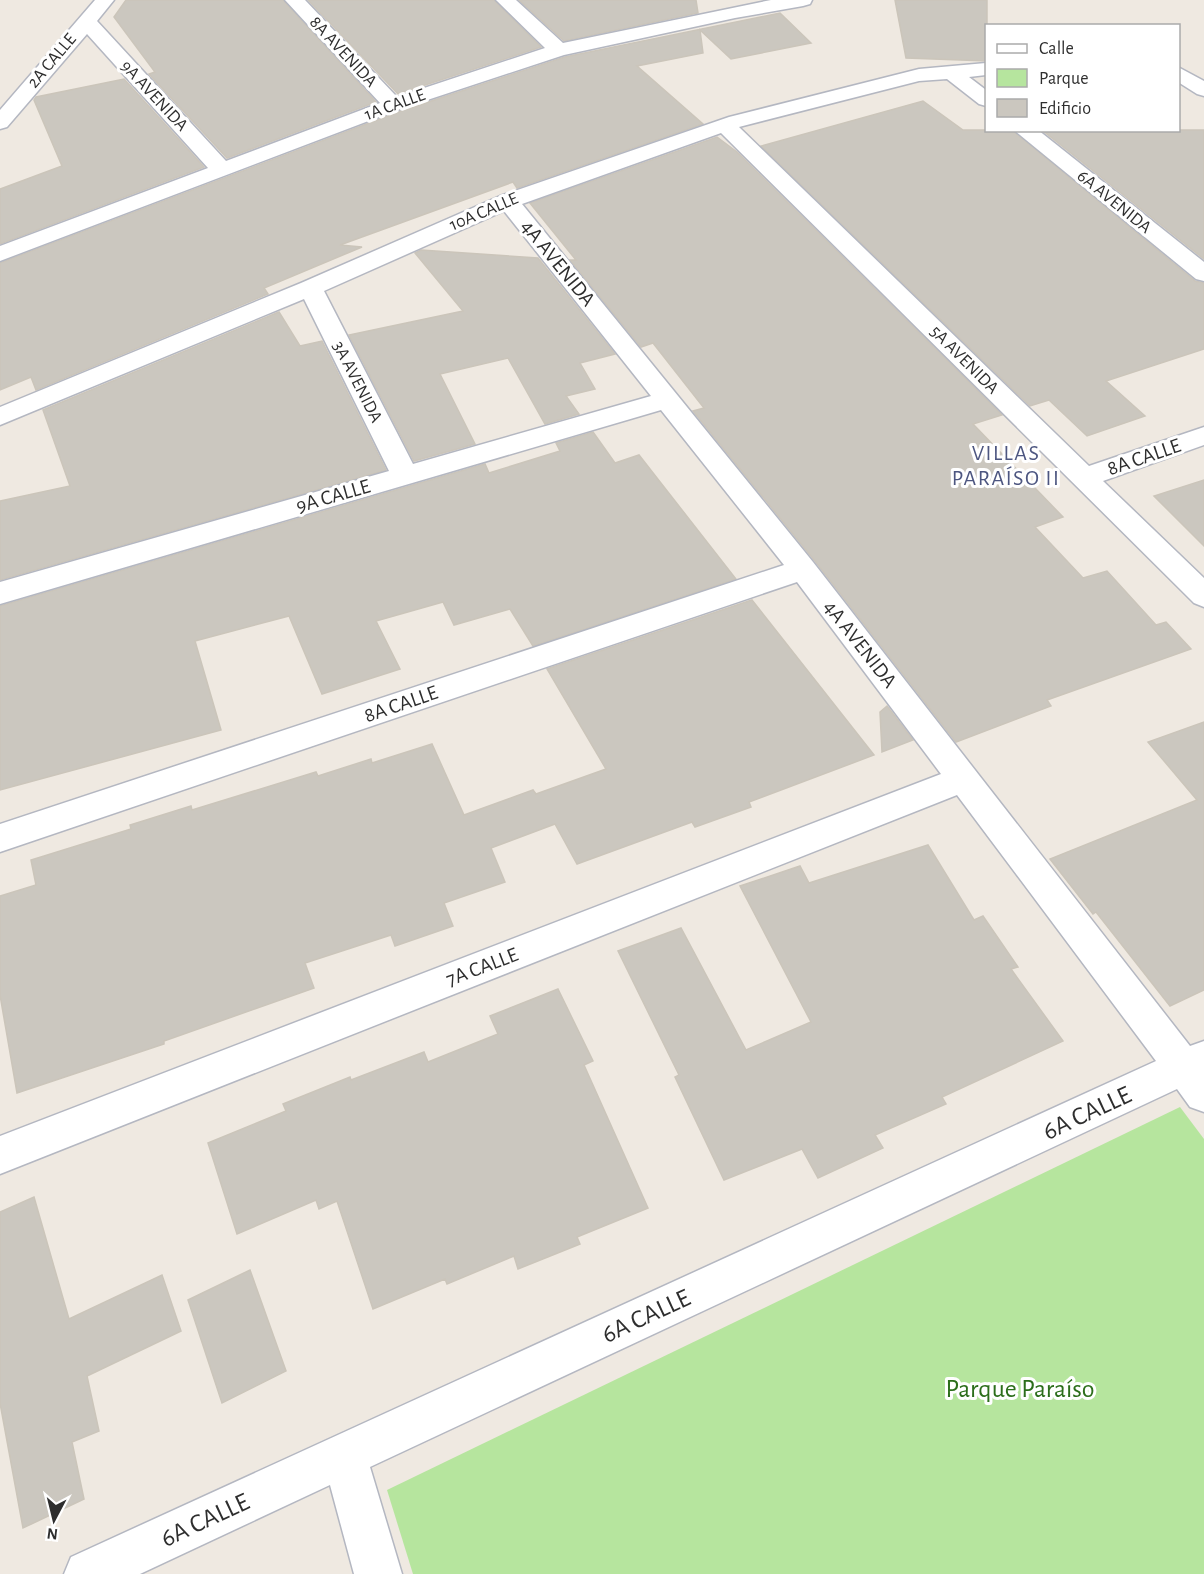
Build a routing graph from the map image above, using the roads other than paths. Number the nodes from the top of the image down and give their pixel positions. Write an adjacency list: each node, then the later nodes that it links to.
1 (105, 0): 6 (street, 2A CALLE)
2 (294, 0): 15 (street, 8A AVENIDA)
3 (505, 0): 7 (street)
4 (803, 0): 5 (street, 1A CALLE)
5 (727, 6): 7 (street, 1A CALLE)
6 (86, 21): 16 (street, 2A CALLE); 19 (street, 9A AVENIDA)
7 (559, 50): 15 (street, 1A CALLE)
8 (985, 69): 9 (street, 10A CALLE)
9 (950, 71): 14 (street); 17 (street, 10A CALLE)
10 (1204, 71): 11 (street)
11 (1180, 72)
12 (1180, 73): 13 (street)
13 (1204, 90)
14 (985, 98)
15 (393, 105): 19 (street, 1A CALLE)
16 (0, 123)
17 (725, 125): 20 (street, 10A CALLE); 28 (street, 5A AVENIDA)
18 (1026, 132): 22 (street, 6A AVENIDA)
19 (222, 170): 21 (street, 1A CALLE)
20 (508, 201): 23 (street, 10A CALLE); 24 (street, 4A AVENIDA)
21 (0, 254)
22 (1204, 274)
23 (310, 288): 25 (street, 10A CALLE); 27 (street, 3A AVENIDA)
24 (667, 400): 27 (street, 9A CALLE); 29 (street, 4A AVENIDA)
25 (0, 417)
26 (1204, 436): 28 (street, 8A CALLE)
27 (405, 476): 30 (street, 9A CALLE)
28 (1083, 478): 31 (street, 5A AVENIDA)
29 (802, 569): 32 (street, 4A AVENIDA); 33 (street, 8A CALLE)
30 (0, 593)
31 (1204, 596)
32 (963, 779): 34 (street, 4A AVENIDA); 35 (street, 7A CALLE)
33 (0, 838)
34 (1197, 1074): 36 (street, 6A CALLE)
35 (0, 1155)
36 (344, 1455): 37 (street, 6A CALLE); 38 (street)
37 (88, 1574)
38 (378, 1574)

